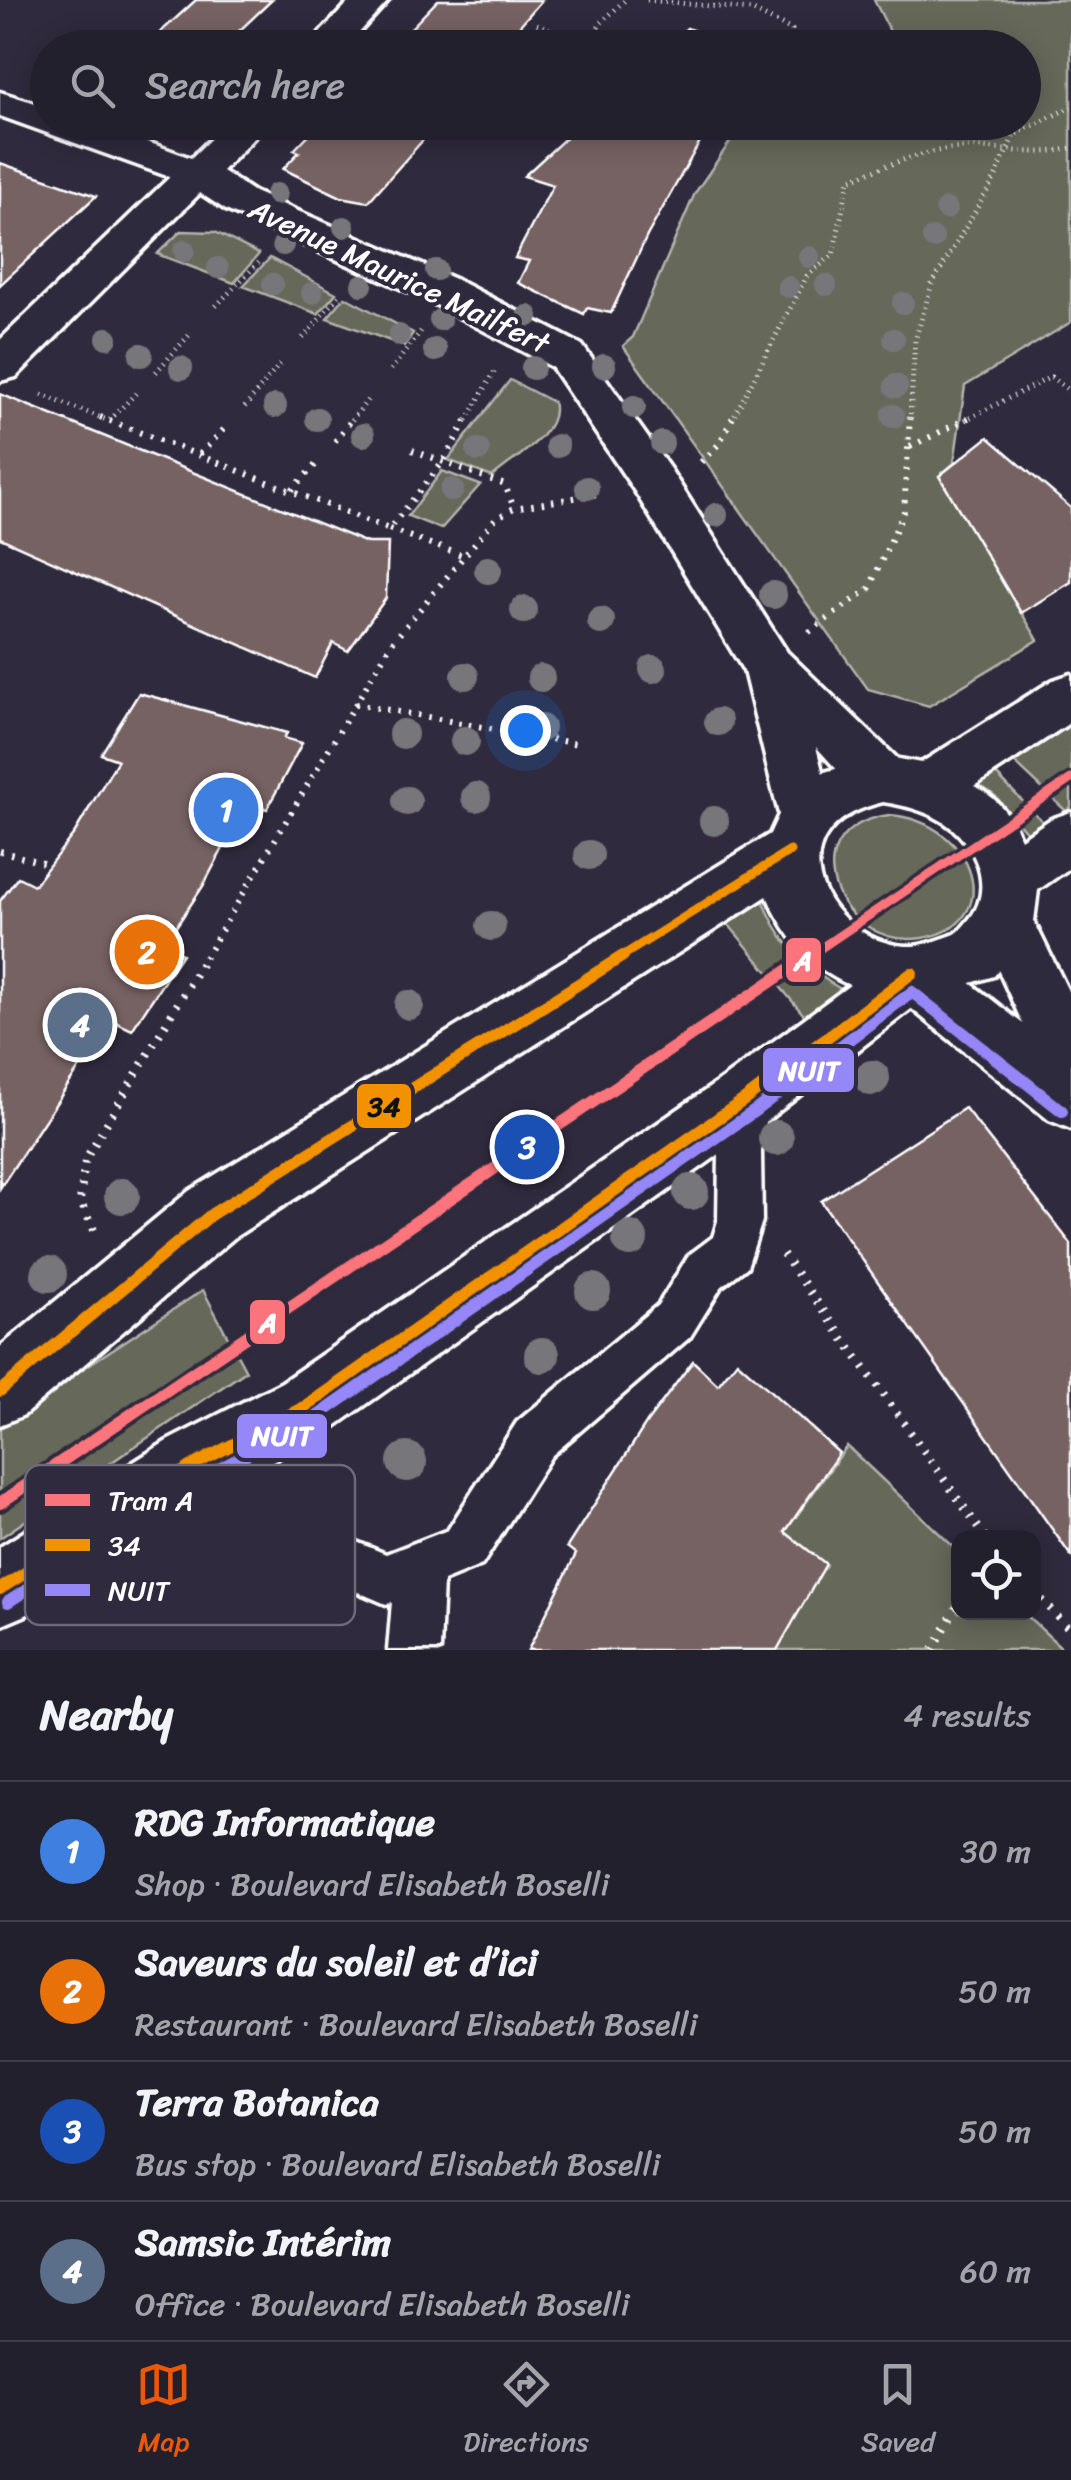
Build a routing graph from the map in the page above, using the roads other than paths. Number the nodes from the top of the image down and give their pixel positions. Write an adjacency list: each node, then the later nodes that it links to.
1 (370, 0): 2 (street)
2 (341, 30)
3 (0, 103): 4 (street)
4 (30, 114)
5 (105, 140): 7 (street, Avenue Maurice Mailfert)
6 (232, 140): 7 (street)
7 (199, 174): 8 (street); 9 (street, Avenue Maurice Mailfert)
8 (14, 378)
9 (769, 667): 11 (street, Avenue Maurice Mailfert); 12 (street, Avenue Maurice Mailfert)
10 (1071, 696): 11 (street)
11 (905, 783): 12 (street); 14 (street)
12 (798, 832): 15 (street); 19 (street)
13 (1071, 836): 14 (street)
14 (1008, 899): 15 (street); 16 (street)
15 (912, 974): 17 (street); 18 (street)
16 (1071, 1061)
17 (747, 1098): 20 (street); 22 (lane)
18 (1071, 1099)
19 (0, 1391)
20 (194, 1465)
21 (355, 1566): 22 (lane)
22 (419, 1567): 25 (lane)
23 (25, 1572): 24 (street)
24 (0, 1588)
25 (414, 1650)

